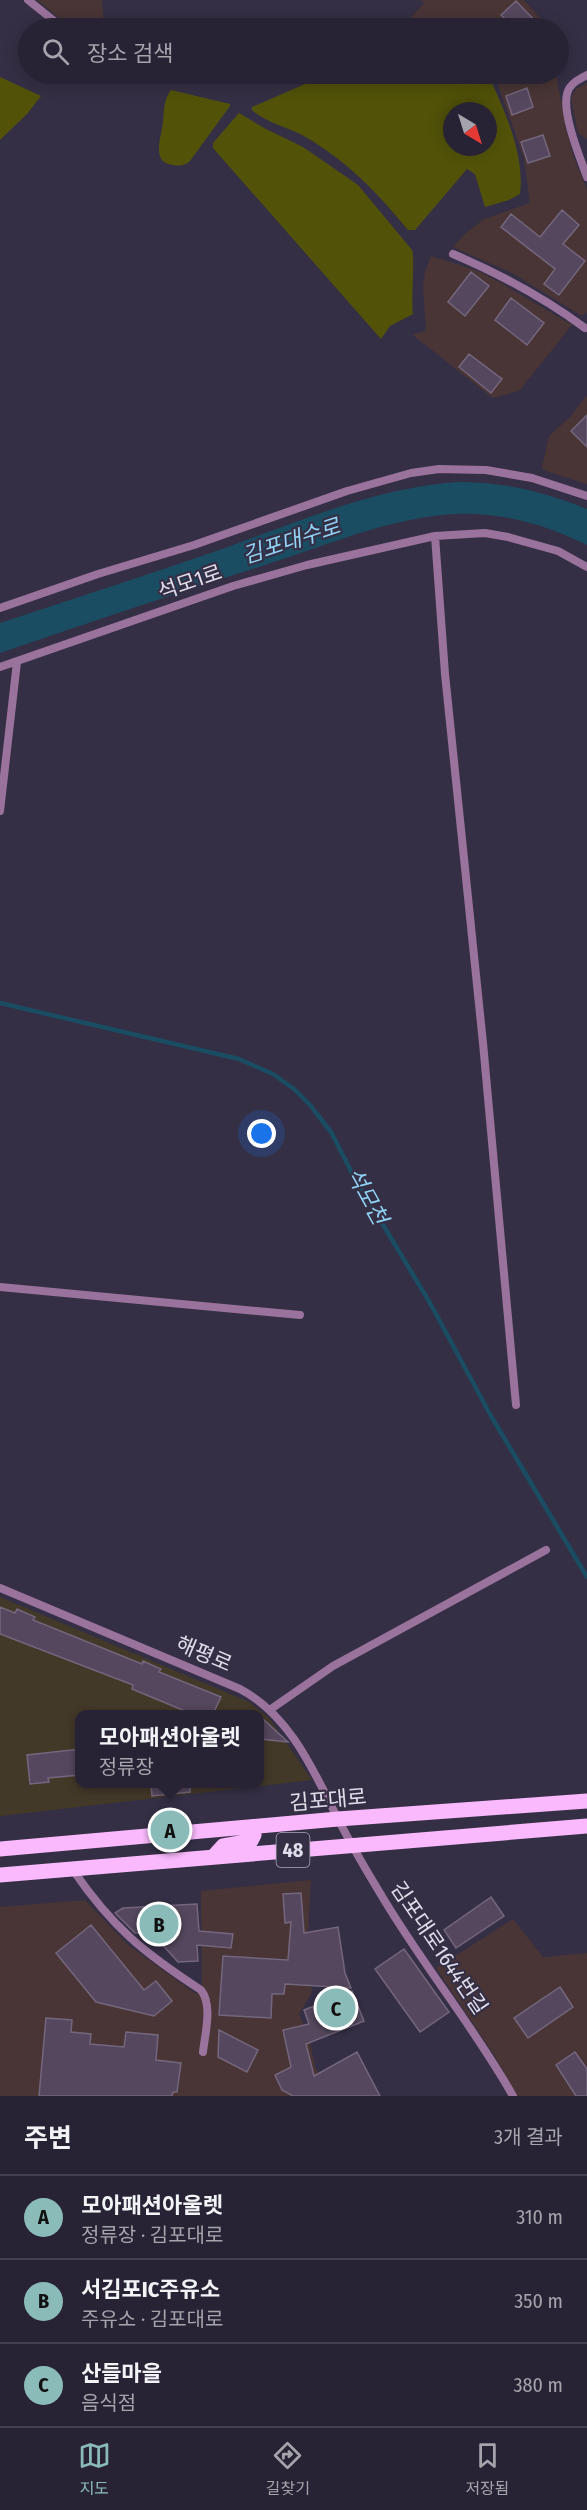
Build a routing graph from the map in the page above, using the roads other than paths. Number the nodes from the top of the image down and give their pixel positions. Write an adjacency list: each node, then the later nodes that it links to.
1 (28, 0): 2 (lane)
2 (50, 18)
3 (587, 75): 4 (lane)
4 (576, 144): 5 (lane); 6 (lane)
5 (587, 146)
6 (587, 177)
7 (453, 254): 8 (lane)
8 (586, 327)
9 (587, 496): 12 (lane)
10 (435, 536): 11 (lane, 석모1로); 13 (lane, 석모1로); 18 (lane)
11 (587, 567)
12 (0, 608)
13 (17, 662): 14 (lane, 석모1로); 15 (lane)
14 (0, 667)
15 (0, 811)
16 (0, 1287): 17 (lane)
17 (300, 1315)
18 (516, 1405)
19 (546, 1550): 21 (lane)
20 (0, 1588): 21 (lane, 해평로)
21 (271, 1709): 23 (lane, 해평로)
22 (587, 1802): 23 (main road, 김포대로 / 48)
23 (338, 1819): 25 (main road, 김포대로 / 48); 26 (lane, 김포대로1644번길)
24 (587, 1826): 26 (main road, 48)
25 (254, 1827): 27 (main road, 김포대로 / 48); 28 (main road)
26 (351, 1844): 28 (main road, 48); 32 (lane, 김포대로1644번길)
27 (0, 1849)
28 (213, 1857): 29 (main road, 48)
29 (73, 1870): 30 (main road, 48); 31 (lane)
30 (0, 1875)
31 (203, 2052)
32 (513, 2096)

